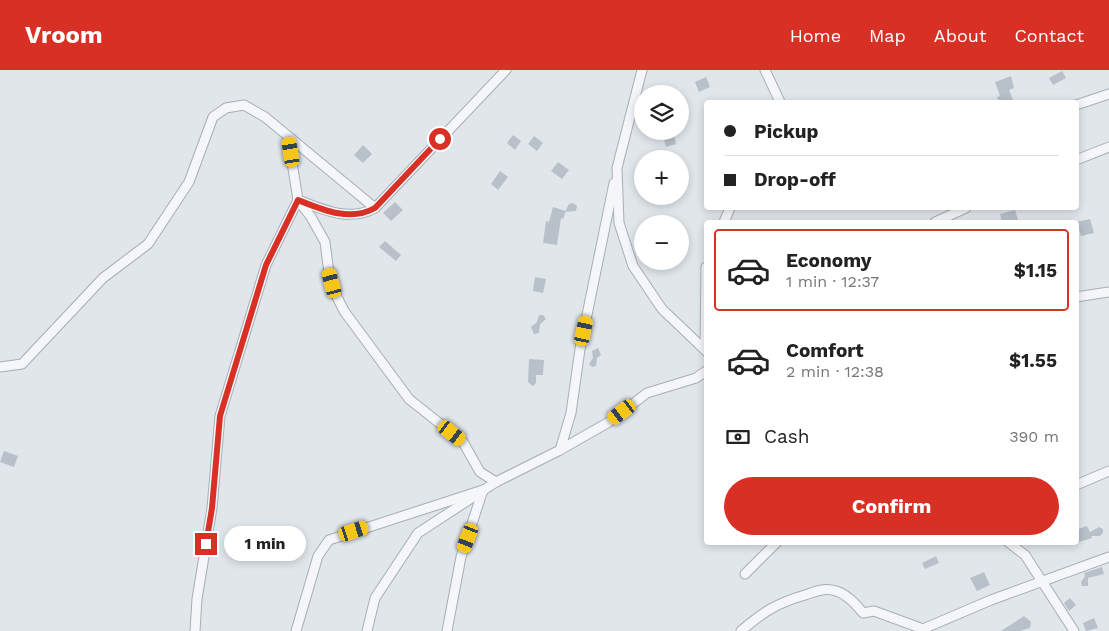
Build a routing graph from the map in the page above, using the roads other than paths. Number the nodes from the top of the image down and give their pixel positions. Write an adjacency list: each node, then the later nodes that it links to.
1 (506, 70): 12 (street)
2 (642, 70): 10 (street)
3 (765, 70): 5 (street)
4 (1109, 94): 6 (street)
5 (779, 100)
6 (1079, 104)
7 (288, 136): 11 (street); 12 (street); 18 (street)
8 (1109, 147): 9 (street)
9 (1079, 159)
10 (617, 168): 17 (street); 20 (street)
11 (298, 200): 12 (street); 22 (street); 31 (street)
12 (375, 208)
13 (962, 210): 14 (street)
14 (939, 220)
15 (1109, 292): 16 (street)
16 (1079, 297)
17 (704, 348)
18 (0, 367)
19 (704, 372): 20 (street)
20 (560, 450): 22 (street)
21 (1109, 471): 23 (street)
22 (496, 482): 24 (street)
23 (1079, 484)
24 (483, 490): 32 (street); 33 (street); 34 (street)
25 (774, 545): 28 (street)
26 (1012, 545): 29 (street)
27 (1109, 557): 29 (street)
28 (745, 574)
29 (1041, 582): 30 (street); 36 (street)
30 (923, 630): 35 (street)
31 (195, 631)
32 (296, 631)
33 (367, 631)
34 (447, 631)
35 (741, 631)
36 (1074, 631)

